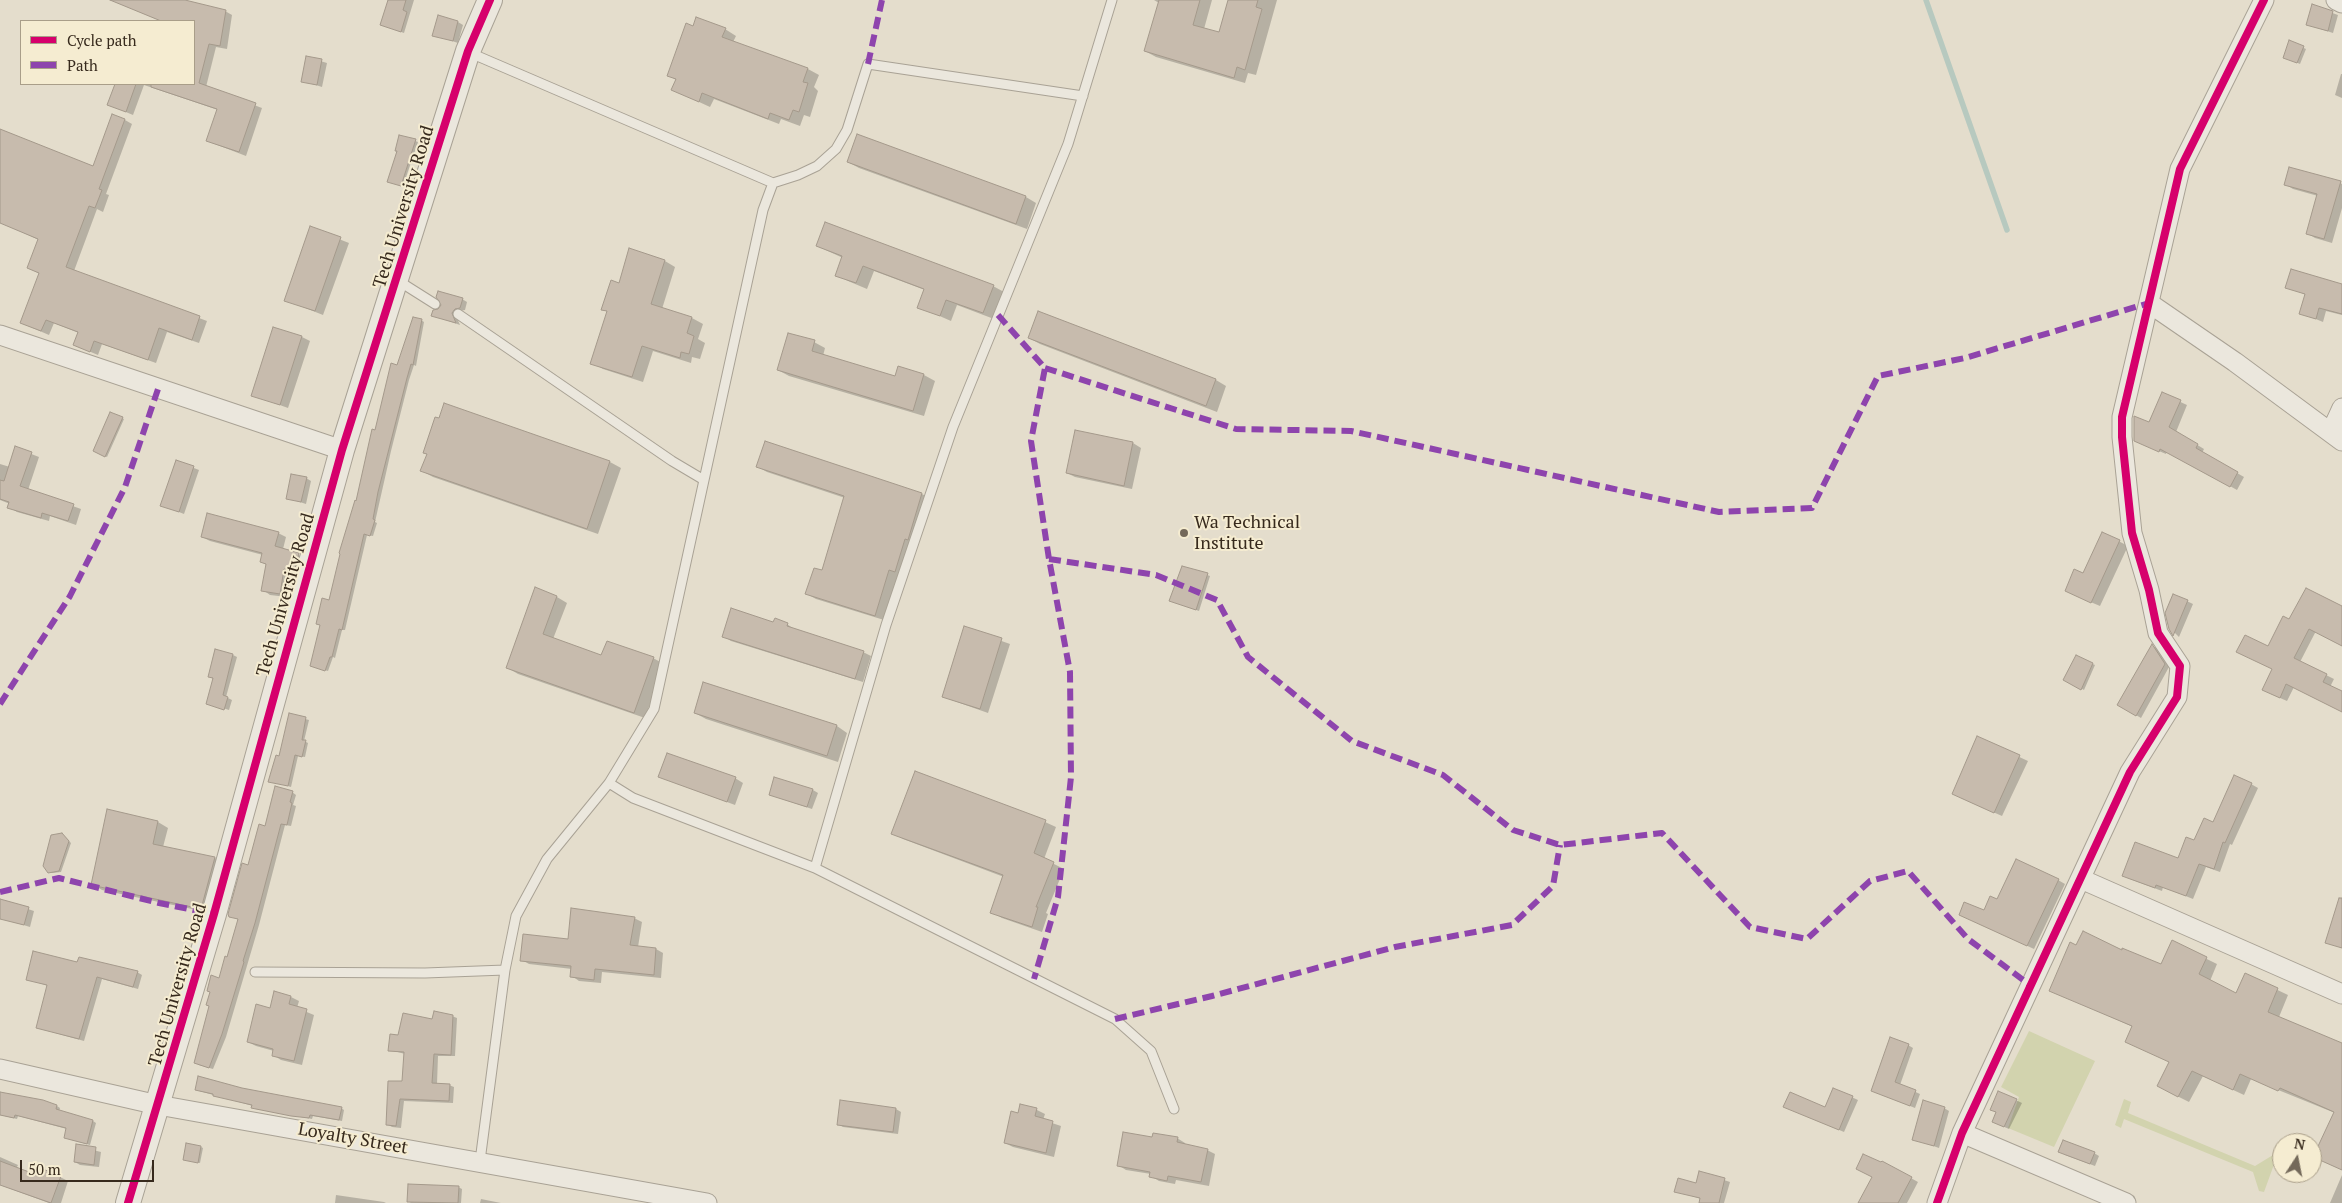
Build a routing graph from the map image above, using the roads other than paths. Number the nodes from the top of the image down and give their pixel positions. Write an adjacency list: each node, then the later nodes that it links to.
1 (490, 0): 6 (street, Tech University Road)
2 (1112, 0): 7 (lane)
3 (2264, 0): 10 (street)
4 (2336, 0): 5 (street)
5 (2342, 4)
6 (468, 51): 8 (lane); 9 (street, Tech University Road)
7 (1083, 96): 8 (lane); 19 (lane)
8 (773, 183): 17 (lane)
9 (397, 280): 11 (lane); 16 (street, Tech University Road)
10 (2149, 303): 15 (street); 20 (street)
11 (435, 304)
12 (458, 314): 17 (lane)
13 (0, 335): 16 (street)
14 (2342, 408): 15 (street)
15 (2337, 436)
16 (342, 450): 25 (street, Tech University Road)
17 (704, 480): 18 (lane)
18 (609, 783): 19 (lane); 21 (lane)
19 (815, 868): 26 (lane)
20 (2081, 879): 23 (street); 27 (street)
21 (505, 970): 22 (lane); 28 (lane)
22 (255, 972)
23 (2342, 994)
24 (0, 1069): 25 (street, Loyalty Street)
25 (158, 1105): 28 (street, Loyalty Street); 30 (street, Tech University Road)
26 (1174, 1109)
27 (1962, 1132): 32 (street); 33 (street)
28 (480, 1161): 29 (street, Loyalty Street)
29 (645, 1197): 31 (street, Loyalty Street)
30 (128, 1203)
31 (707, 1203)
32 (1937, 1203)
33 (2126, 1203)

